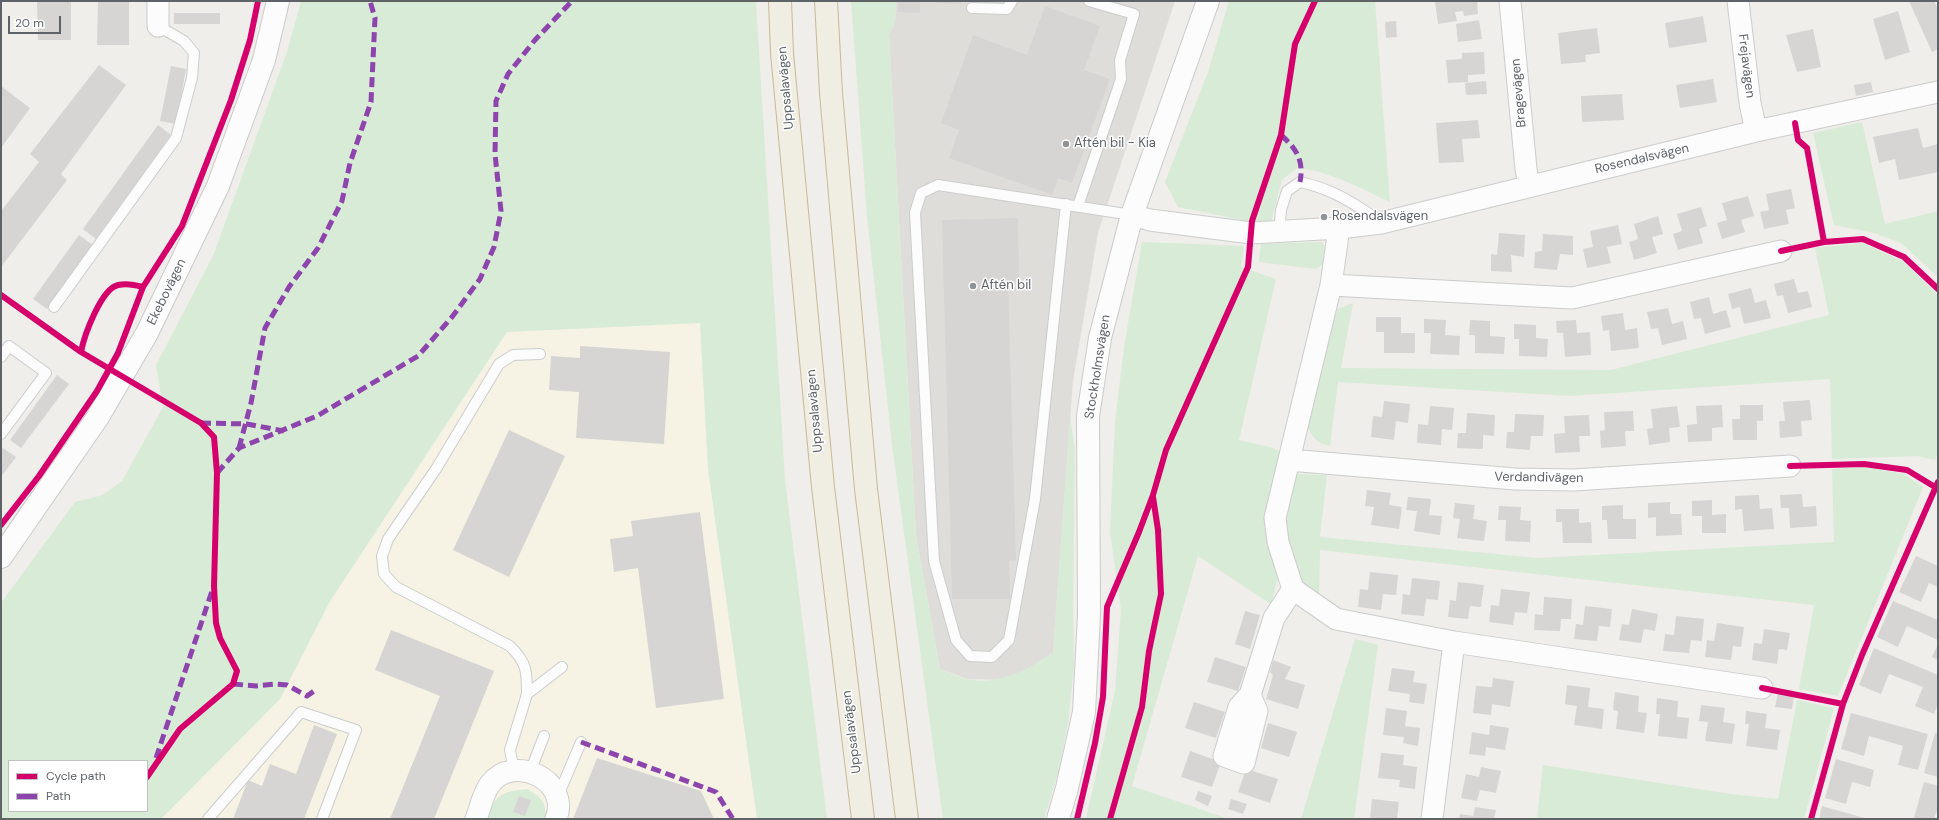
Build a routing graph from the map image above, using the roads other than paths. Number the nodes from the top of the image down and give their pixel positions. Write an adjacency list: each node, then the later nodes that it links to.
1 (158, 1): 11 (street)
2 (278, 1): 29 (main road, Ekebovägen)
3 (780, 1): 44 (highway, Uppsalavägen)
4 (826, 1): 45 (highway)
5 (1012, 1): 10 (lane)
6 (1089, 1): 16 (lane)
7 (1208, 1): 17 (main road, Stockholmsvägen)
8 (1510, 1): 14 (street, Bragevägen)
9 (1738, 1): 13 (street, Frejavägen)
10 (972, 8)
11 (158, 26): 23 (lane)
12 (1938, 92): 13 (street, Rosendalsvägen)
13 (1756, 131): 14 (street, Rosendalsvägen)
14 (1529, 186): 18 (street, Rosendalsvägen)
15 (1066, 204): 15 (lane); 16 (lane)
16 (1078, 206): 17 (lane)
17 (1132, 215): 20 (street, Rosendalsvägen); 46 (main road, Stockholmsvägen)
18 (1381, 223): 19 (street, Rosendalsvägen); 20 (lane)
19 (1339, 228): 20 (street, Rosendalsvägen); 22 (street)
20 (1279, 232)
21 (1780, 251): 22 (street)
22 (1332, 285): 27 (street)
23 (54, 307)
24 (540, 354): 34 (lane)
25 (1, 357): 26 (lane)
26 (1, 434)
27 (1289, 460): 28 (street, Verdandivägen); 30 (street)
28 (1790, 466)
29 (1, 557)
30 (1293, 589): 31 (street); 35 (street)
31 (1454, 642): 33 (street); 47 (street)
32 (562, 667): 34 (lane)
33 (1762, 688)
34 (527, 694): 38 (lane)
35 (1250, 695)
36 (544, 736): 38 (lane)
37 (581, 742): 39 (lane)
38 (522, 771): 39 (street); 42 (street)
39 (558, 796): 43 (street)
40 (208, 819): 41 (lane)
41 (322, 819)
42 (476, 819)
43 (556, 819)
44 (863, 819)
45 (907, 819)
46 (1058, 819)
47 (1432, 819)

